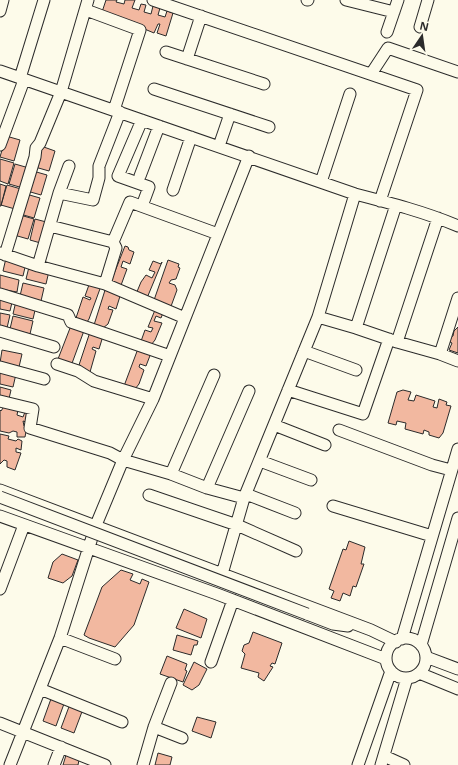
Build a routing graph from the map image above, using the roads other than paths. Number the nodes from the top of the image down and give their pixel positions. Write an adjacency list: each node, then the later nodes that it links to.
1 (3, 0): 8 (street)
2 (44, 0): 18 (street)
3 (156, 0): 10 (street)
4 (346, 0): 9 (street)
5 (398, 0): 9 (street)
6 (428, 0): 11 (street)
7 (87, 5): 21 (street); 23 (street)
8 (0, 11)
9 (394, 12): 12 (street)
10 (201, 16): 14 (street); 17 (street)
11 (420, 27)
12 (387, 32)
13 (166, 52): 14 (street)
14 (187, 59): 19 (street)
15 (0, 71): 18 (street)
16 (458, 72): 17 (street)
17 (371, 74): 38 (street)
18 (22, 79): 21 (street); 29 (street)
19 (264, 84)
20 (154, 88): 24 (street)
21 (61, 92): 23 (street); 46 (street)
22 (350, 94): 34 (street)
23 (117, 111): 25 (street); 36 (street)
24 (230, 114): 27 (street); 30 (street)
25 (142, 120): 26 (street); 40 (street)
26 (159, 126): 28 (street); 33 (street)
27 (269, 127)
28 (191, 137): 30 (street); 35 (street)
29 (0, 145)
30 (219, 146): 31 (street)
31 (249, 156): 34 (street); 44 (street)
32 (69, 166): 36 (street)
33 (140, 176)
34 (321, 182): 37 (street)
35 (173, 190)
36 (59, 193): 42 (street)
37 (355, 194): 38 (street); 51 (street)
38 (380, 200): 39 (street)
39 (396, 204): 41 (street); 53 (street)
40 (142, 206): 44 (street); 45 (street)
41 (438, 218): 43 (street); 55 (street)
42 (50, 226): 45 (street); 47 (street)
43 (458, 226)
44 (218, 234): 52 (street)
45 (113, 242): 48 (street)
46 (2, 254): 47 (street)
47 (38, 266): 48 (street)
48 (105, 284): 52 (street)
49 (0, 294): 59 (street)
50 (458, 298): 58 (street)
51 (318, 317): 53 (street); 57 (street)
52 (185, 318): 59 (street)
53 (356, 328): 55 (street)
54 (0, 331): 56 (street)
55 (393, 340): 58 (street); 66 (street)
56 (54, 347)
57 (304, 351): 63 (street); 66 (street)
58 (440, 354): 60 (street)
59 (170, 356): 68 (street)
60 (458, 361)
61 (57, 364): 68 (street)
62 (0, 367): 65 (street)
63 (356, 370)
64 (214, 375): 77 (street)
65 (44, 379)
66 (288, 390): 70 (street)
67 (249, 391): 79 (street)
68 (153, 399): 74 (street)
69 (0, 401): 74 (street)
70 (274, 425): 72 (street); 75 (street)
71 (339, 430): 76 (street)
72 (325, 445)
73 (458, 449): 76 (street)
74 (123, 460): 77 (street); 90 (street)
75 (260, 461): 78 (street); 82 (street)
76 (451, 470): 92 (street)
77 (170, 474): 79 (street)
78 (311, 480)
79 (207, 488): 82 (street)
80 (0, 490): 90 (street)
81 (149, 495): 91 (street)
82 (245, 496): 86 (street); 91 (street)
83 (0, 498): 99 (street, bridge)
84 (0, 505): 99 (street)
85 (332, 506): 92 (street)
86 (295, 513)
87 (0, 516): 89 (street)
88 (458, 518): 93 (street)
89 (24, 524): 94 (street); 97 (street)
90 (96, 525): 94 (street); 96 (street)
91 (237, 525): 95 (street); 96 (street)
92 (432, 536): 102 (street)
93 (455, 538): 103 (street)
94 (89, 548): 98 (street); 101 (street)
95 (296, 551)
96 (222, 574): 100 (street)
97 (0, 588)
98 (233, 600): 104 (street); 108 (street)
99 (303, 616): 100 (street); 104 (street)
100 (371, 630): 102 (street)
101 (60, 638): 107 (street); 114 (street)
102 (399, 640): 103 (street); 106 (street)
103 (421, 645): 105 (street)
104 (363, 650): 106 (street)
105 (426, 657): 109 (street); 111 (street)
106 (386, 659): 110 (street)
107 (115, 660)
108 (211, 662)
109 (458, 669)
110 (391, 671): 112 (street); 127 (street)
111 (419, 673): 112 (street); 115 (street)
112 (407, 678): 122 (street)
113 (170, 683): 118 (street)
114 (40, 689): 116 (street); 119 (street)
115 (458, 689)
116 (122, 722)
117 (0, 723): 119 (street)
118 (154, 727): 120 (street); 126 (street)
119 (23, 732): 121 (street); 123 (street)
120 (182, 738)
121 (61, 748): 124 (street); 125 (street)
122 (383, 760): 128 (street)
123 (10, 765)
124 (54, 765)
125 (103, 765)
126 (143, 765)
127 (358, 765)
128 (404, 765)

